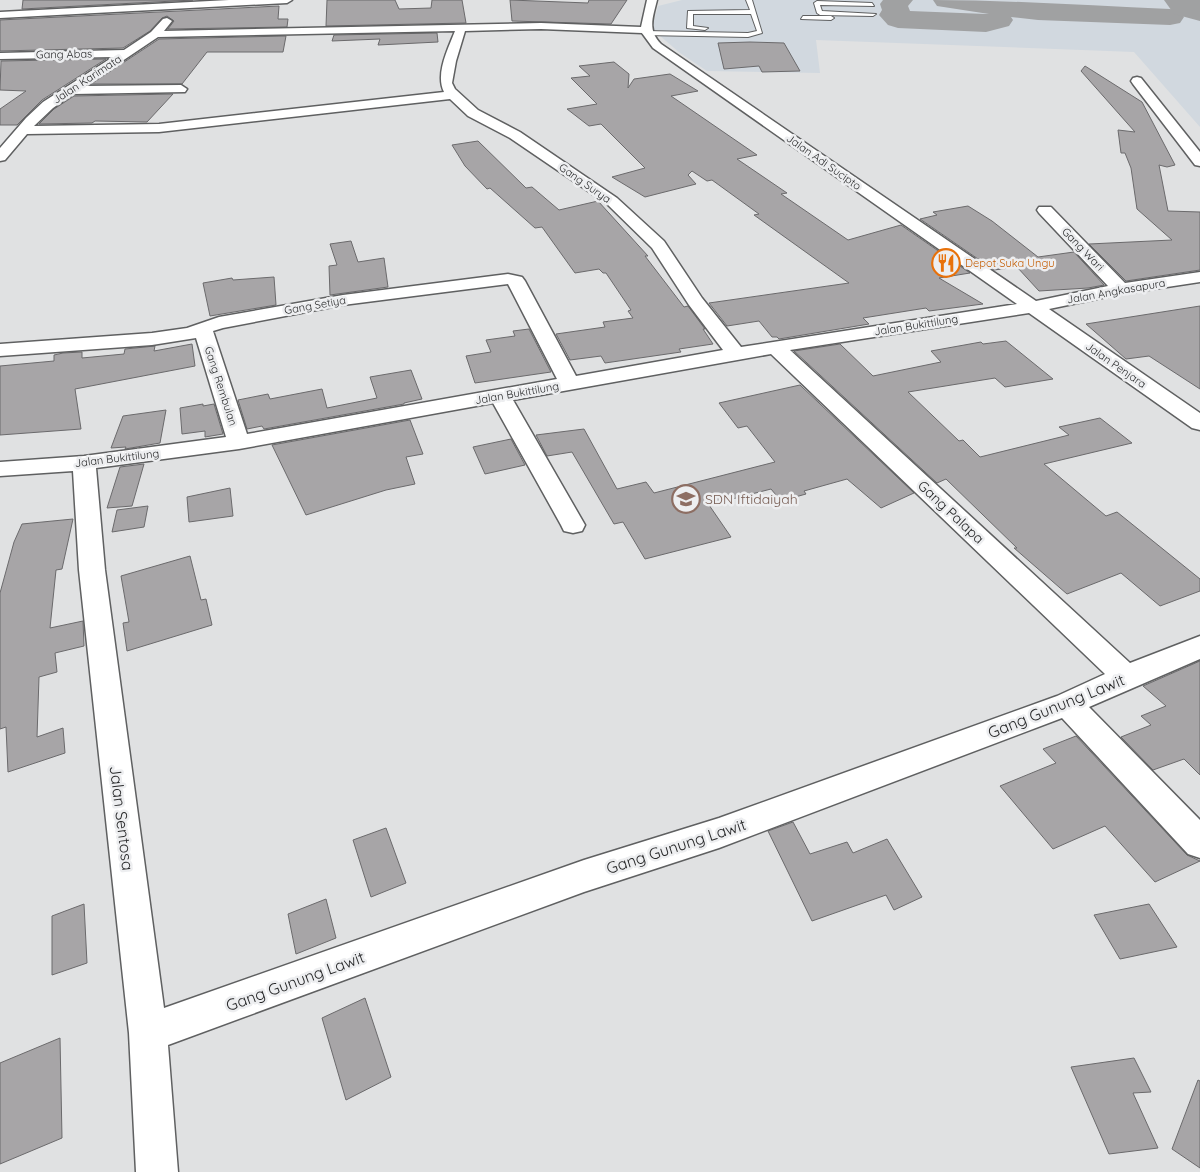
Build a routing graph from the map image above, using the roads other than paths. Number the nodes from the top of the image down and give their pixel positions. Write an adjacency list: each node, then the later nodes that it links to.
1 (79, 0): 7 (street)
2 (287, 0): 6 (street)
3 (652, 0): 14 (street)
4 (749, 0): 8 (lane)
5 (871, 2): 11 (lane); 11 (lane)
6 (177, 6): 7 (street); 15 (street, Jalan Karimata)
7 (86, 10): 9 (street)
8 (753, 12): 13 (lane); 13 (lane)
9 (0, 15)
10 (802, 16): 11 (lane)
11 (820, 16)
12 (461, 28): 14 (street); 15 (street); 21 (street)
13 (758, 29): 14 (lane)
14 (645, 31): 28 (street, Jalan Adi Sucipto)
15 (155, 34): 16 (street, Jalan Karimata)
16 (127, 53): 17 (street, Gang Abas); 20 (street, Jalan Karimata)
17 (0, 56)
18 (1137, 81): 24 (street)
19 (181, 89): 20 (street)
20 (70, 90): 22 (street, Jalan Karimata)
21 (453, 95): 22 (street); 32 (street, Gang Surya)
22 (23, 130): 23 (street, Jalan Karimata)
23 (0, 157)
24 (1200, 162)
25 (1045, 210): 27 (street, Gang Wari)
26 (1200, 277): 27 (street, Jalan Angkasapura)
27 (1121, 289): 28 (street, Jalan Angkasapura)
28 (1033, 307): 30 (street, Jalan Bukittilung); 35 (street, Jalan Penjara)
29 (203, 329): 31 (street, Gang Setiya); 33 (street, Gang Setiya); 36 (street, Gang Rembulan)
30 (775, 347): 32 (street, Jalan Bukittilung); 41 (street, Gang Palapa)
31 (0, 350)
32 (736, 354): 33 (street, Jalan Bukittilung)
33 (570, 384): 34 (street, Jalan Bukittilung)
34 (500, 396): 36 (street, Jalan Bukittilung); 39 (street)
35 (1200, 423)
36 (239, 442): 37 (street, Jalan Bukittilung)
37 (84, 463): 38 (street, Jalan Bukittilung); 44 (street, Jalan Sentosa)
38 (0, 469)
39 (573, 525)
40 (1200, 647): 41 (street, Gang Gunung Lawit)
41 (1126, 677): 42 (street, Gang Gunung Lawit)
42 (1067, 704): 43 (street); 44 (street, Gang Gunung Lawit)
43 (1200, 844)
44 (148, 1033): 45 (street, Jalan Sentosa)
45 (158, 1172)

